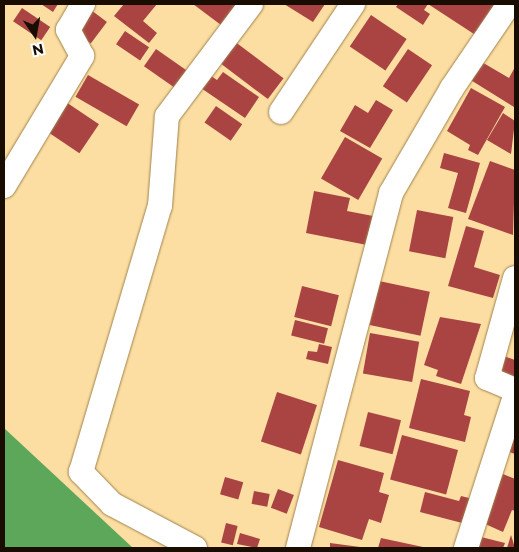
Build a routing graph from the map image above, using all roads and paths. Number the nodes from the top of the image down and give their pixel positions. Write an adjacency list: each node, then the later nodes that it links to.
1 (83, 4): 6 (street)
2 (251, 4): 10 (street)
3 (353, 4): 5 (street)
4 (509, 4): 11 (street)
5 (281, 112)
6 (4, 186)
7 (515, 278): 8 (street)
8 (515, 390)
9 (515, 396): 12 (street)
10 (195, 548)
11 (298, 548)
12 (466, 548)

